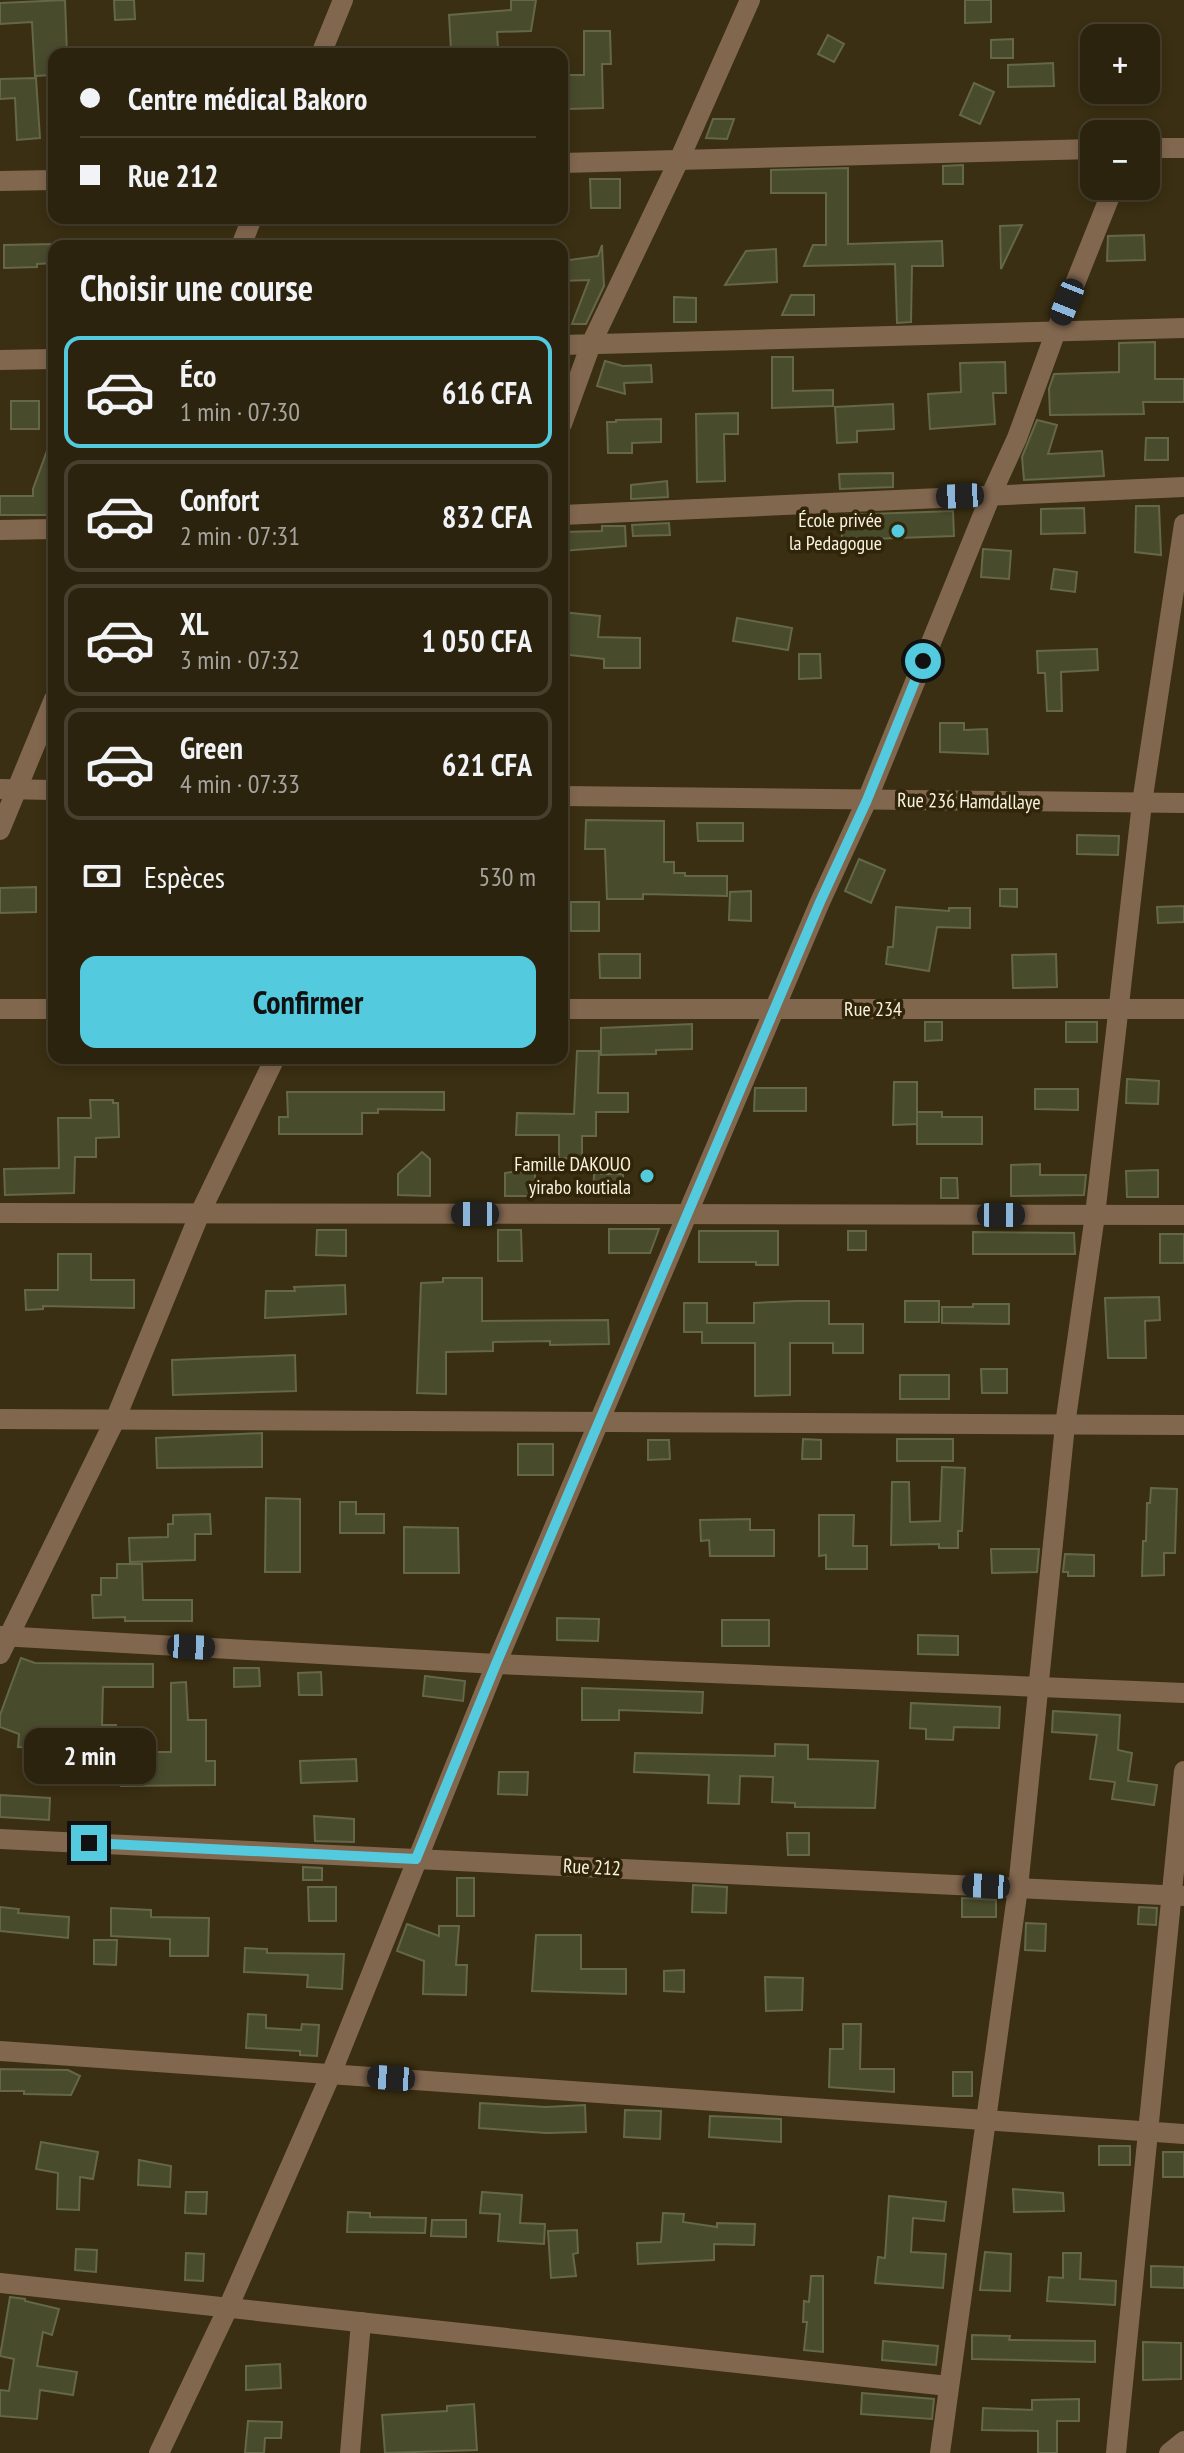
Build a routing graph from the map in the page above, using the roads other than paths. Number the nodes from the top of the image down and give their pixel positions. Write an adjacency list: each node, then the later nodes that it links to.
1 (343, 0): 3 (street)
2 (750, 0): 7 (street)
3 (323, 48)
4 (1160, 148): 5 (street)
5 (1184, 148)
6 (1080, 149): 7 (street)
7 (680, 158): 8 (street); 14 (street)
8 (568, 163)
9 (48, 180): 10 (street)
10 (0, 181)
11 (1108, 200): 13 (street)
12 (1184, 328): 13 (street)
13 (1056, 331): 14 (street); 20 (street)
14 (591, 344): 15 (street); 18 (street)
15 (568, 345)
16 (48, 359): 17 (street)
17 (0, 360)
18 (568, 407)
19 (1184, 487): 20 (street)
20 (991, 495): 21 (street); 29 (street)
21 (568, 515)
22 (1184, 524): 30 (street)
23 (48, 529): 24 (street)
24 (0, 530)
25 (48, 711): 26 (street)
26 (8, 789): 27 (street); 32 (street)
27 (48, 790)
28 (568, 796): 29 (street, Rue 236 Hamdallaye)
29 (867, 800): 30 (street, Rue 236 Hamdallaye); 36 (street)
30 (1142, 803): 31 (street, Rue 236 Hamdallaye); 37 (street)
31 (1184, 803)
32 (0, 830)
33 (0, 1009): 34 (street)
34 (48, 1009)
35 (568, 1009): 36 (street, Rue 234)
36 (775, 1009): 37 (street, Rue 234); 42 (street)
37 (1118, 1009): 38 (street, Rue 234); 43 (street)
38 (1184, 1009)
39 (272, 1064): 41 (street)
40 (0, 1213): 41 (street)
41 (200, 1213): 42 (street); 46 (street)
42 (688, 1214): 43 (street); 47 (street)
43 (1095, 1215): 44 (street); 48 (street)
44 (1184, 1215)
45 (0, 1419): 46 (street)
46 (115, 1420): 47 (street); 50 (street)
47 (600, 1422): 48 (street); 51 (street)
48 (1065, 1425): 49 (street); 52 (street)
49 (1184, 1425)
50 (3, 1642): 51 (street)
51 (496, 1664): 52 (street); 56 (street)
52 (1036, 1688): 53 (street); 57 (street)
53 (1184, 1693)
54 (1184, 1771): 58 (street)
55 (0, 1839): 56 (street, Rue 212)
56 (416, 1859): 57 (street, Rue 212); 60 (street)
57 (1018, 1888): 58 (street, Rue 212); 61 (street)
58 (1178, 1896): 62 (street)
59 (0, 2051): 60 (street)
60 (331, 2074): 61 (street); 65 (street)
61 (984, 2119): 62 (street); 67 (street)
62 (1149, 2132): 63 (street); 72 (street)
63 (1184, 2134)
64 (0, 2283): 65 (street)
65 (228, 2308): 66 (street); 69 (street)
66 (361, 2322): 67 (street); 70 (street)
67 (948, 2386): 71 (street)
68 (1184, 2441): 73 (street)
69 (159, 2453)
70 (350, 2453)
71 (940, 2453)
72 (1116, 2453)
73 (1169, 2453)

